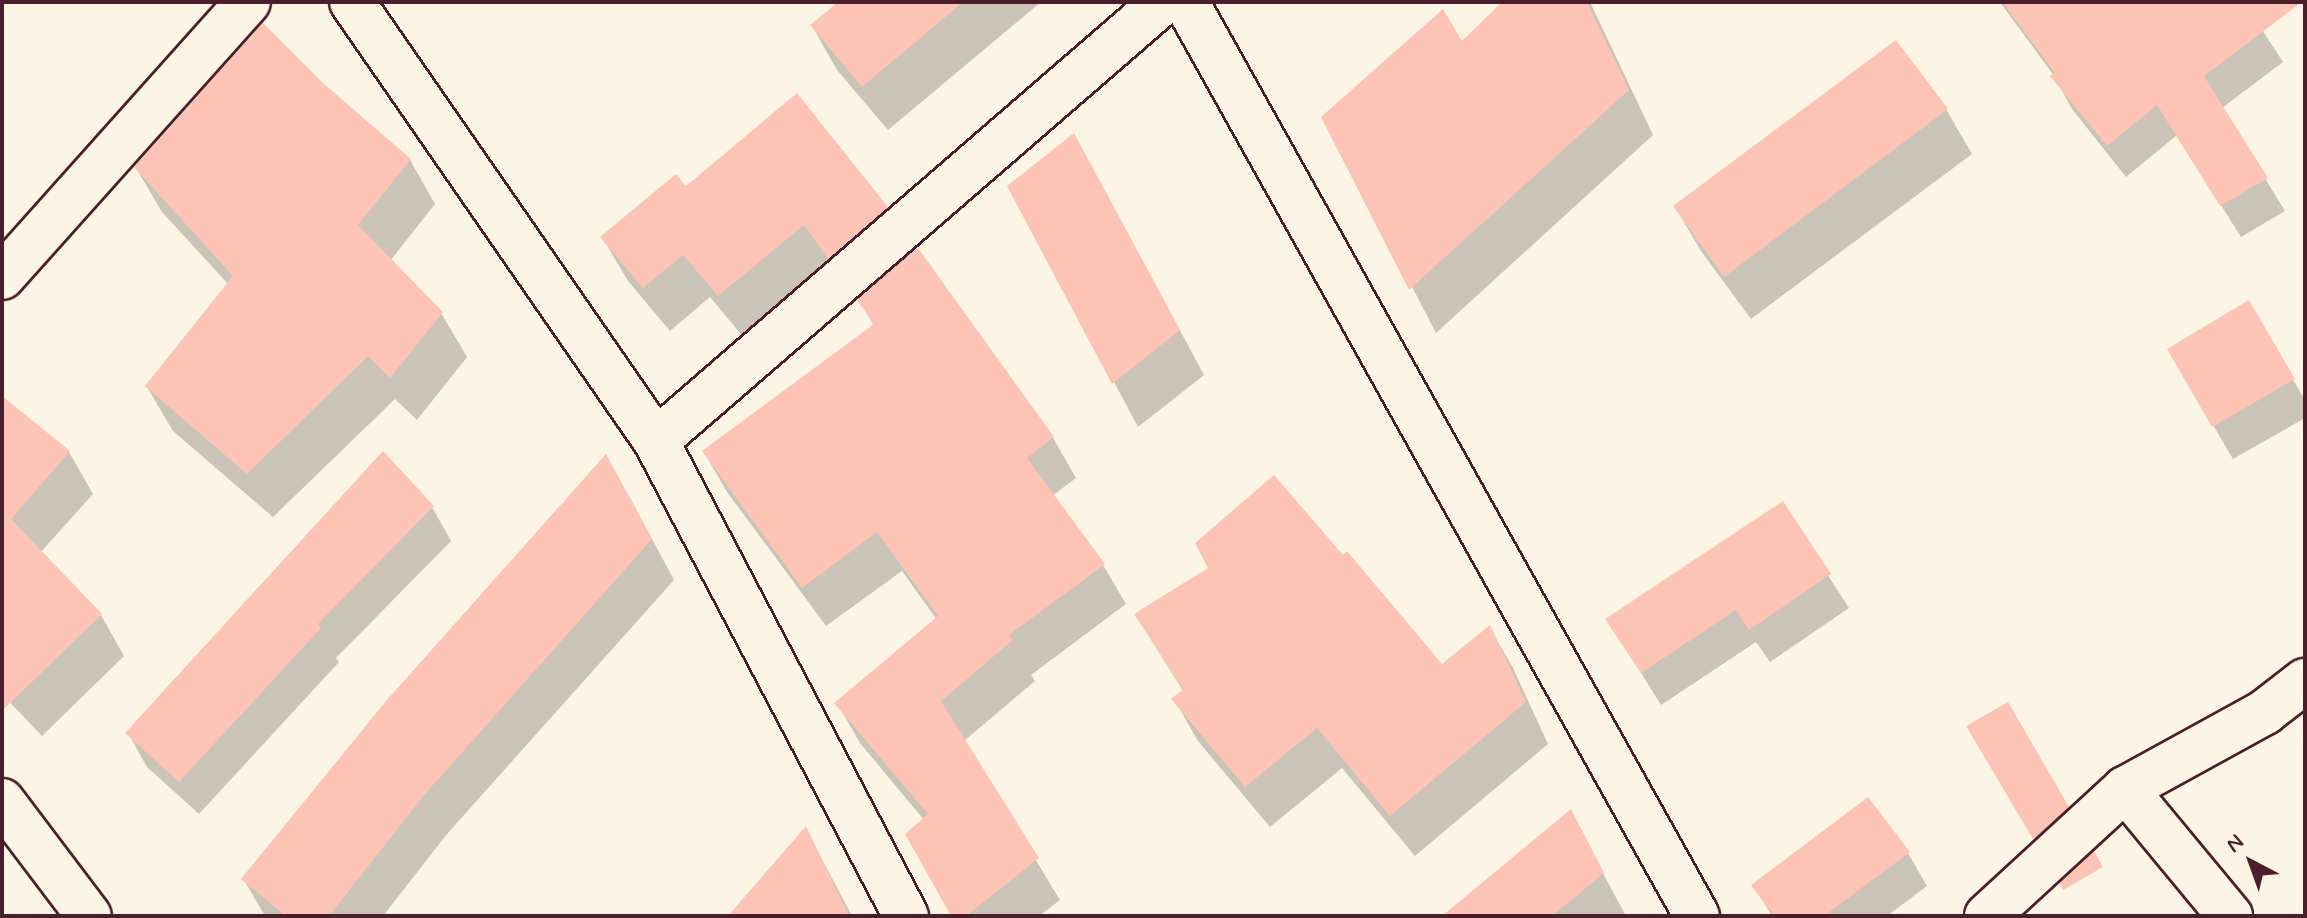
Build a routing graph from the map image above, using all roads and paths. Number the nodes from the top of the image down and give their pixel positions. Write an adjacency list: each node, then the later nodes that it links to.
1 (248, 2): 5 (street)
2 (352, 2): 6 (street)
3 (1163, 2): 6 (street)
4 (1186, 2): 12 (street)
5 (2, 277)
6 (656, 441): 11 (street)
7 (2305, 681): 8 (street)
8 (2125, 789): 13 (street); 14 (street)
9 (2, 801): 10 (street)
10 (89, 916)
11 (906, 916)
12 (1697, 916)
13 (1987, 916)
14 (2230, 916)

